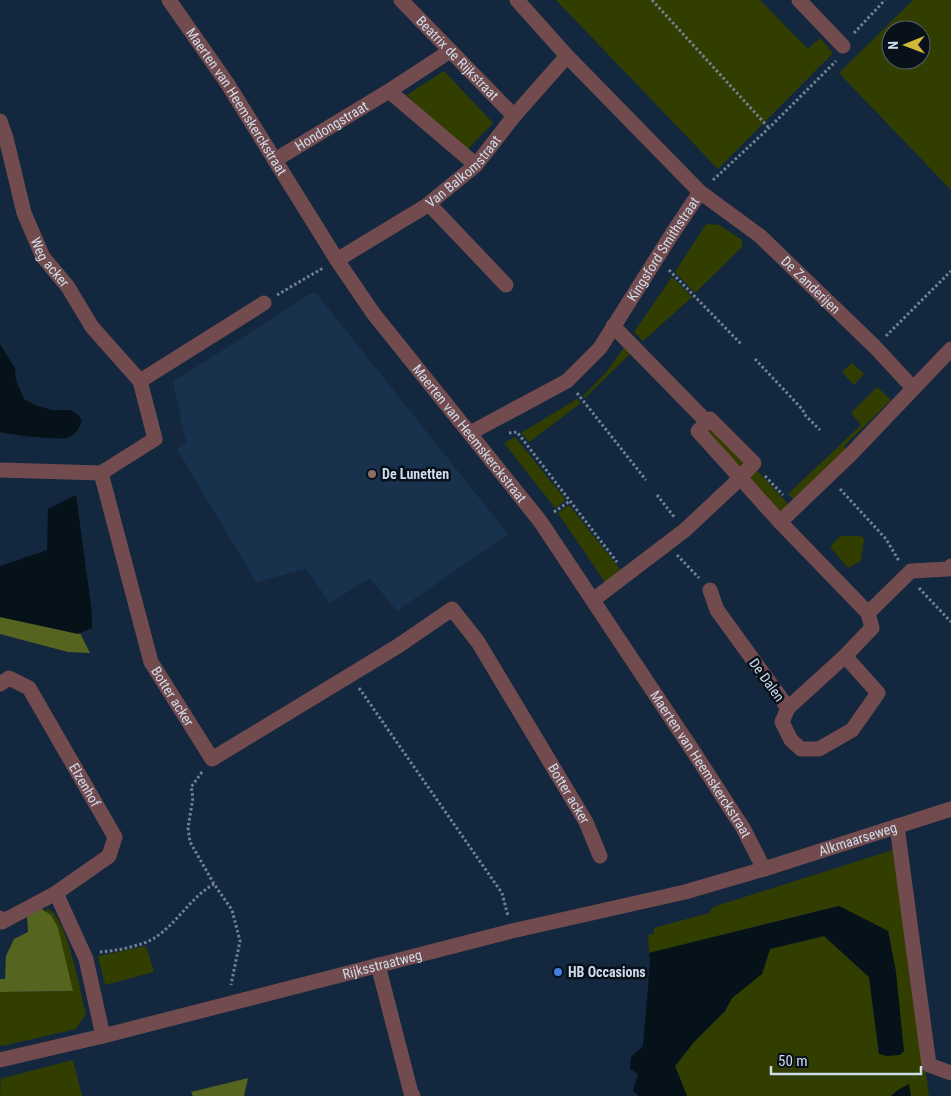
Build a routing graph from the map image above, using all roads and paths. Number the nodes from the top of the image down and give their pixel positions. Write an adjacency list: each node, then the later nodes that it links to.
1 (169, 0): 14 (street, Maerten van Heemskerckstraat)
2 (401, 0): 8 (street, Beatrix de Rijkstraat)
3 (517, 0): 9 (street, Kingsford Smithstraat)
4 (652, 0): 13 (path)
5 (799, 0): 7 (street)
6 (885, 0): 7 (path)
7 (843, 46): 13 (path)
8 (450, 51): 10 (street, Hondongstraat); 11 (street, Beatrix de Rijkstraat)
9 (567, 56): 11 (street, Van Balkomstraat); 16 (street, Kingsford Smithstraat)
10 (388, 91): 14 (street, Hondongstraat); 15 (street)
11 (514, 116): 15 (street, Van Balkomstraat)
12 (0, 121): 28 (street, Weg acker)
13 (769, 128): 16 (path)
14 (275, 160): 19 (street, Maerten van Heemskerckstraat)
15 (476, 164): 17 (street, Van Balkomstraat)
16 (700, 192): 18 (street, Kingsford Smithstraat); 25 (street, De Zanderijen)
17 (429, 204): 19 (street, Van Balkomstraat); 21 (street)
18 (656, 257): 23 (street, Kingsford Smithstraat); 24 (path)
19 (337, 260): 22 (path); 34 (street, Maerten van Heemskerckstraat)
20 (951, 271): 25 (path)
21 (506, 285)
22 (264, 303): 28 (street)
23 (613, 326): 29 (street, Kingsford Smithstraat); 31 (street)
24 (742, 345)
25 (875, 347): 30 (street, De Zanderijen)
26 (951, 349): 30 (street)
27 (755, 359): 32 (path)
28 (140, 381): 37 (street, Weg acker)
29 (567, 381): 34 (street, Kingsford Smithstraat); 40 (path)
30 (913, 388): 38 (street)
31 (707, 422): 35 (street); 39 (street)
32 (820, 430)
33 (507, 433): 47 (path)
34 (470, 434): 50 (street, Maerten van Heemskerckstraat)
35 (754, 463): 39 (street); 42 (path)
36 (0, 470): 37 (street)
37 (101, 473): 57 (street, Botter acker)
38 (828, 476): 42 (street); 48 (path)
39 (739, 478): 43 (street); 44 (street)
40 (646, 480)
41 (657, 494): 44 (path)
42 (796, 508): 43 (street)
43 (780, 522): 51 (street)
44 (685, 530): 45 (street)
45 (666, 544): 47 (street); 49 (path)
46 (951, 566): 48 (street)
47 (627, 574): 50 (street)
48 (907, 574): 51 (street); 52 (path)
49 (710, 590): 56 (street, De Dalen)
50 (593, 600): 61 (street, Maerten van Heemskerckstraat)
51 (868, 613): 53 (street, De Dalen)
52 (951, 622)
53 (845, 656): 56 (street, De Dalen); 56 (street)
54 (350, 675): 57 (street, Botter acker); 60 (street, Botter acker); 65 (path)
55 (0, 684): 63 (street, Elzenhof)
56 (788, 708)
57 (212, 759): 62 (path)
58 (951, 809): 59 (street, Alkmaarseweg)
59 (897, 826): 61 (street, Alkmaarseweg); 71 (street)
60 (600, 856)
61 (764, 869): 65 (street, Rijksstraatweg)
62 (214, 884): 66 (path); 68 (path)
63 (56, 892): 64 (street, Elzenhof); 66 (street)
64 (0, 918)
65 (512, 931): 67 (street, Rijksstraatweg)
66 (82, 949): 69 (street)
67 (378, 965): 68 (street, Rijksstraatweg); 72 (street)
68 (228, 1003): 69 (street, Rijksstraatweg)
69 (103, 1036): 70 (street, Rijksstraatweg)
70 (0, 1060)
71 (951, 1073)
72 (410, 1095)

